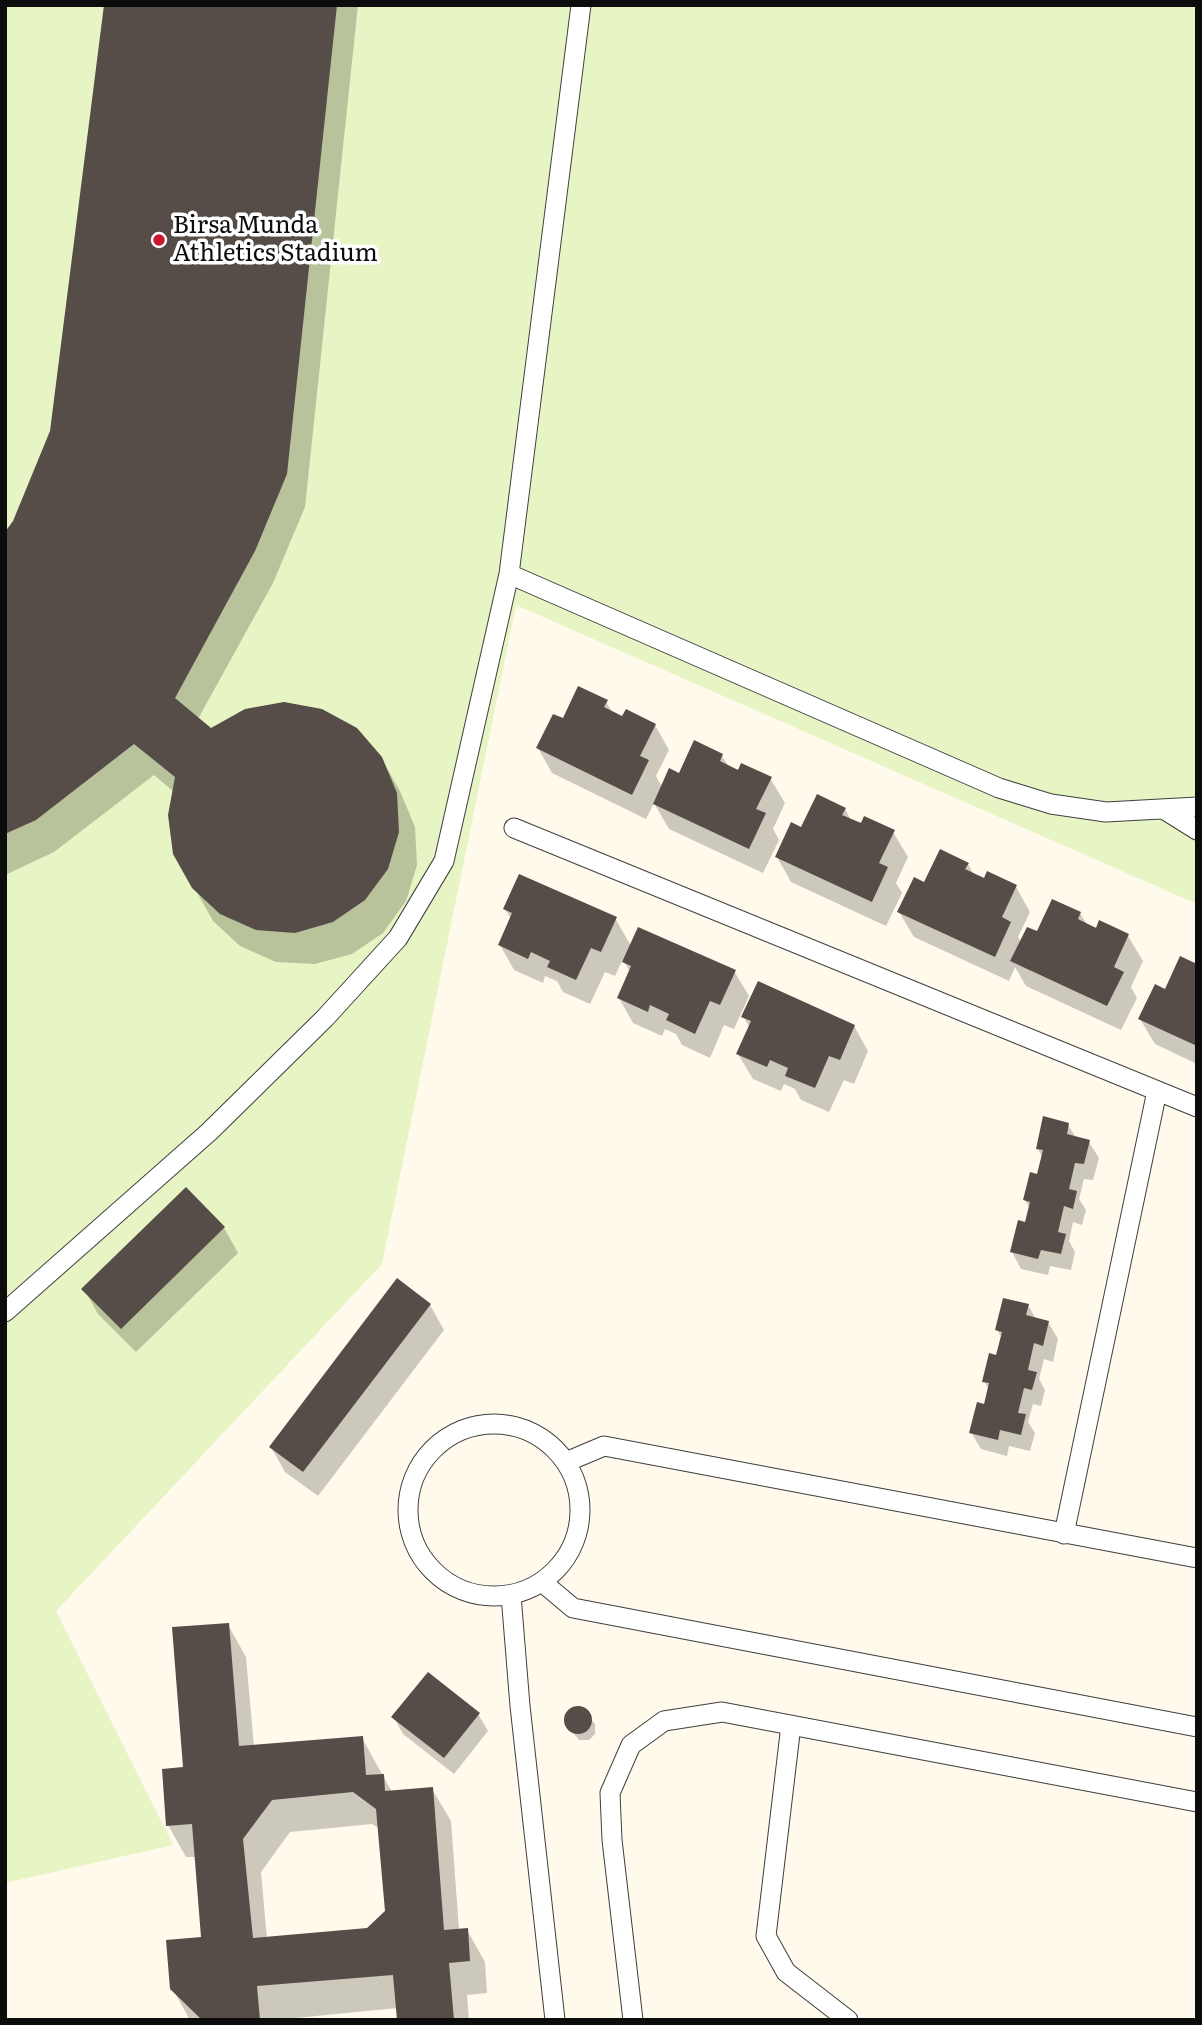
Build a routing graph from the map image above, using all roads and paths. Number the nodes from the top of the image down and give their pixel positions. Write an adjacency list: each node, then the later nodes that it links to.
1 (581, 5): 2 (lane)
2 (509, 574): 4 (lane); 9 (lane)
3 (1197, 807): 4 (lane)
4 (1165, 810): 6 (lane)
5 (514, 828): 7 (lane)
6 (1197, 830)
7 (1157, 1091): 8 (lane); 11 (lane)
8 (1197, 1107)
9 (5, 1312)
10 (566, 1462): 11 (lane); 13 (lane); 14 (lane)
11 (1064, 1534): 12 (lane)
12 (1197, 1558)
13 (542, 1582): 14 (lane); 16 (lane)
14 (511, 1595): 18 (lane)
15 (791, 1725): 17 (lane); 19 (lane); 20 (lane)
16 (1197, 1727)
17 (1197, 1802)
18 (555, 2020)
19 (633, 2020)
20 (848, 2020)

